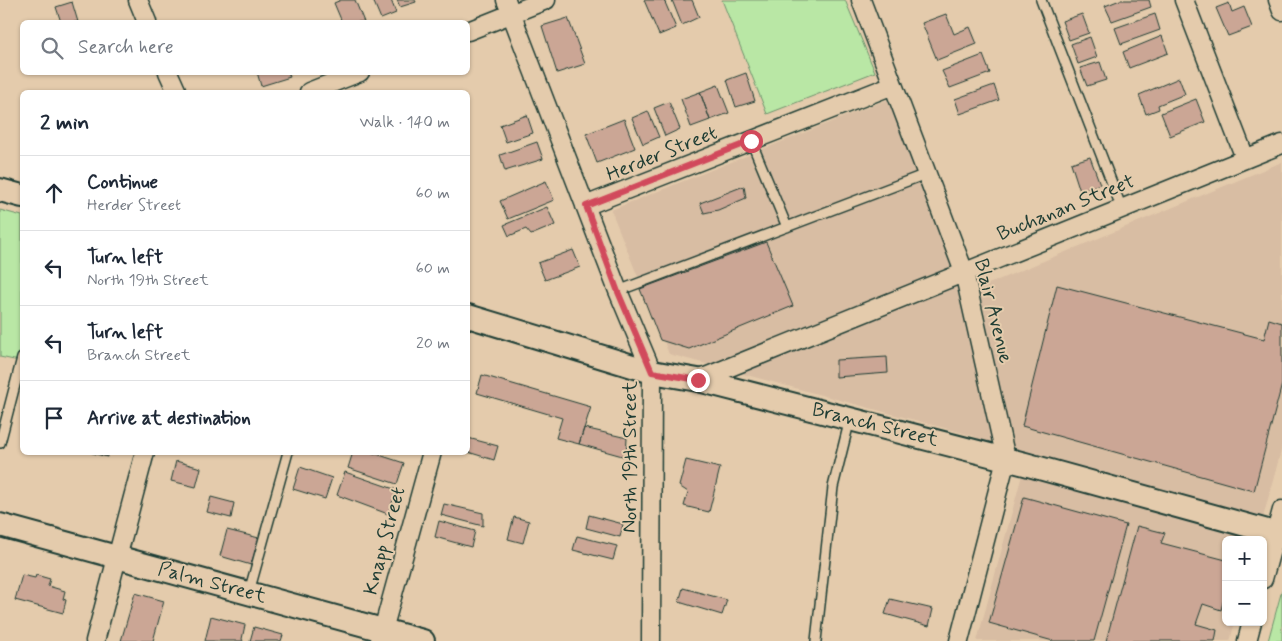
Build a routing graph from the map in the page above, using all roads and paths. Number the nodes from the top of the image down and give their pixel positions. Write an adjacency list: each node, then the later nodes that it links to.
1 (138, 0): 9 (street)
2 (546, 0): 7 (street)
3 (861, 0): 13 (street, Blair Avenue)
4 (1041, 0): 23 (lane)
5 (1184, 0): 18 (street)
6 (1278, 0): 8 (street)
7 (508, 7): 10 (street); 22 (street, North 19th Street)
8 (1282, 11)
9 (146, 20)
10 (470, 30)
11 (169, 75): 14 (street)
12 (352, 75): 15 (street)
13 (893, 85): 16 (street, Herder Street); 19 (street, Blair Avenue)
14 (176, 90)
15 (314, 90)
16 (751, 141): 22 (street, Herder Street); 24 (lane)
17 (1282, 144): 18 (street, Buchanan Street)
18 (1245, 158): 23 (street, Buchanan Street)
19 (926, 174): 24 (lane); 25 (street, Blair Avenue)
20 (0, 190): 21 (street)
21 (20, 195)
22 (586, 206): 26 (street, North 19th Street)
23 (1122, 209): 25 (street, Buchanan Street)
24 (787, 227): 26 (lane)
25 (964, 272): 30 (street, Buchanan Street); 36 (street, Blair Avenue)
26 (618, 292): 29 (street, North 19th Street)
27 (470, 319): 29 (street, Branch Street)
28 (20, 366): 32 (lane)
29 (652, 372): 30 (street, Branch Street); 47 (street, North 19th Street)
30 (698, 380): 31 (street, Branch Street)
31 (850, 419): 36 (street, Branch Street); 48 (lane)
32 (0, 443)
33 (144, 455): 40 (street)
34 (287, 455): 42 (lane)
35 (431, 455): 44 (street, Knapp Street)
36 (1006, 459): 39 (street, Branch Street); 49 (street, Blair Avenue)
37 (1282, 510): 39 (street)
38 (0, 525): 40 (street, Palm Street)
39 (1279, 534): 41 (street)
40 (118, 557): 42 (street, Palm Street); 45 (street)
41 (1267, 568)
42 (248, 593): 44 (street, Palm Street)
43 (1251, 626): 50 (street)
44 (382, 636): 46 (street, Palm Street)
45 (95, 641)
46 (423, 641)
47 (651, 641)
48 (816, 641)
49 (959, 641)
50 (1247, 641)

